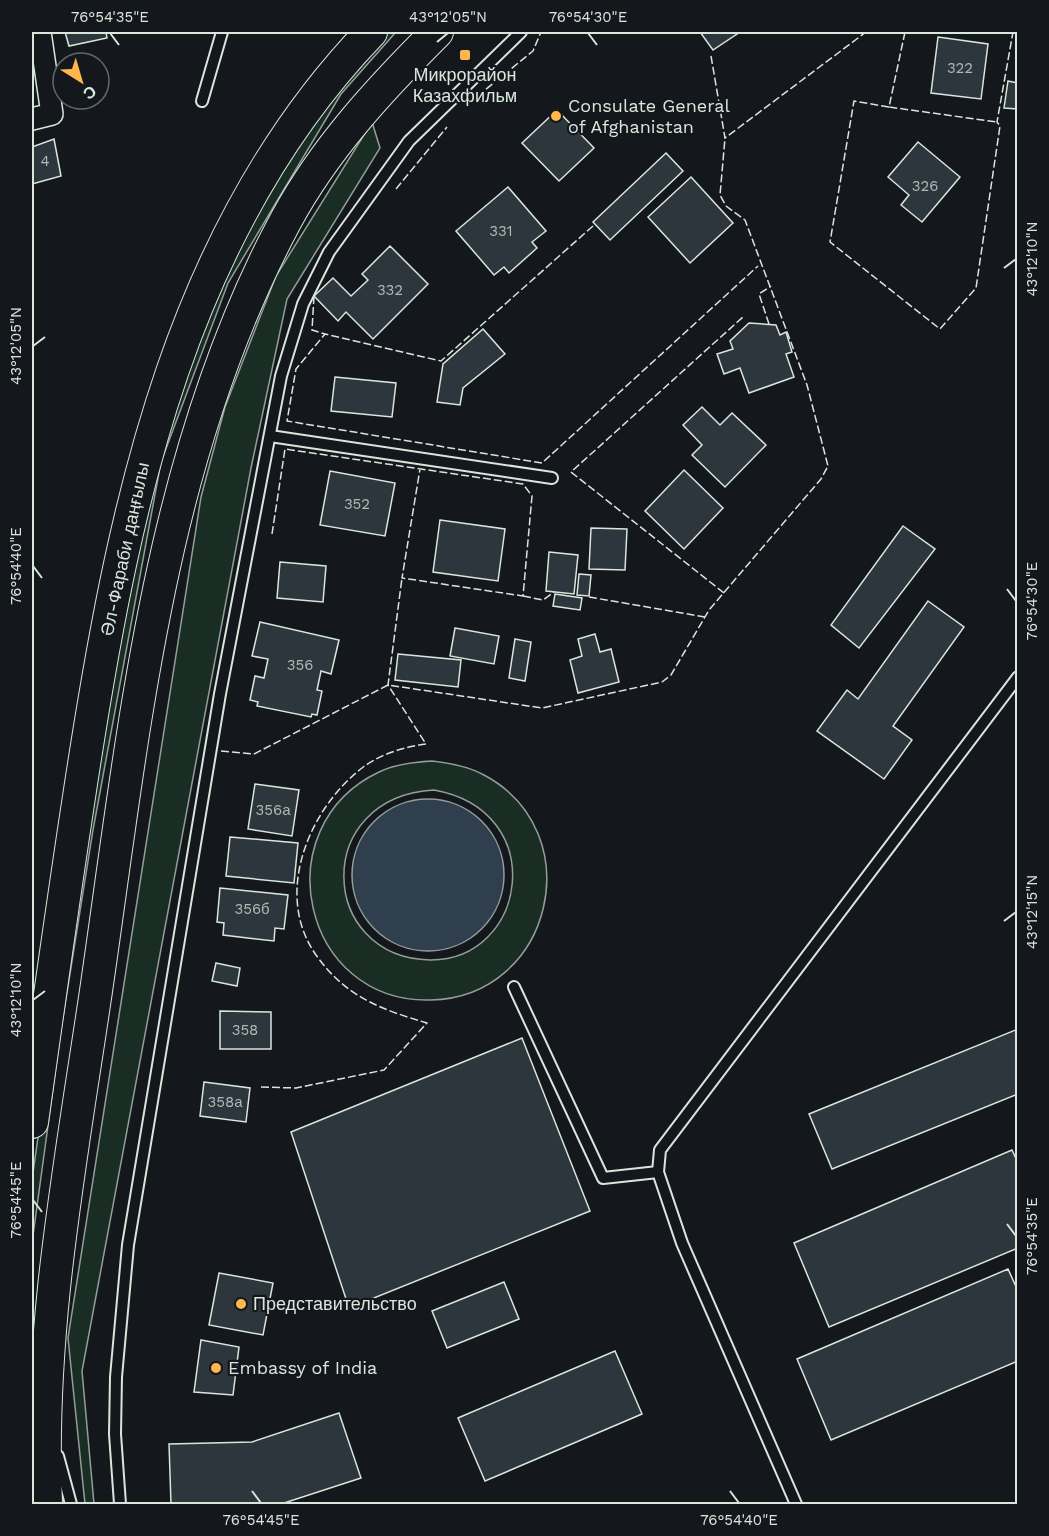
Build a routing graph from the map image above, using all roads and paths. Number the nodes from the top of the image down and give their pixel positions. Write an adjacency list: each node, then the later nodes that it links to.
1 (40, 32): 7 (street)
2 (222, 32): 6 (lane)
3 (371, 32): 12 (main road, Әл-Фараби даңғылы)
4 (437, 32): 14 (main road)
5 (521, 32): 8 (lane)
6 (202, 100)
7 (32, 119)
8 (270, 436): 9 (lane); 17 (lane)
9 (552, 478)
10 (1017, 677): 13 (lane)
11 (514, 987): 13 (lane)
12 (32, 1122)
13 (658, 1172): 18 (lane)
14 (45, 1409): 15 (main road); 16 (lane)
15 (46, 1504)
16 (71, 1504)
17 (120, 1504)
18 (796, 1504)

